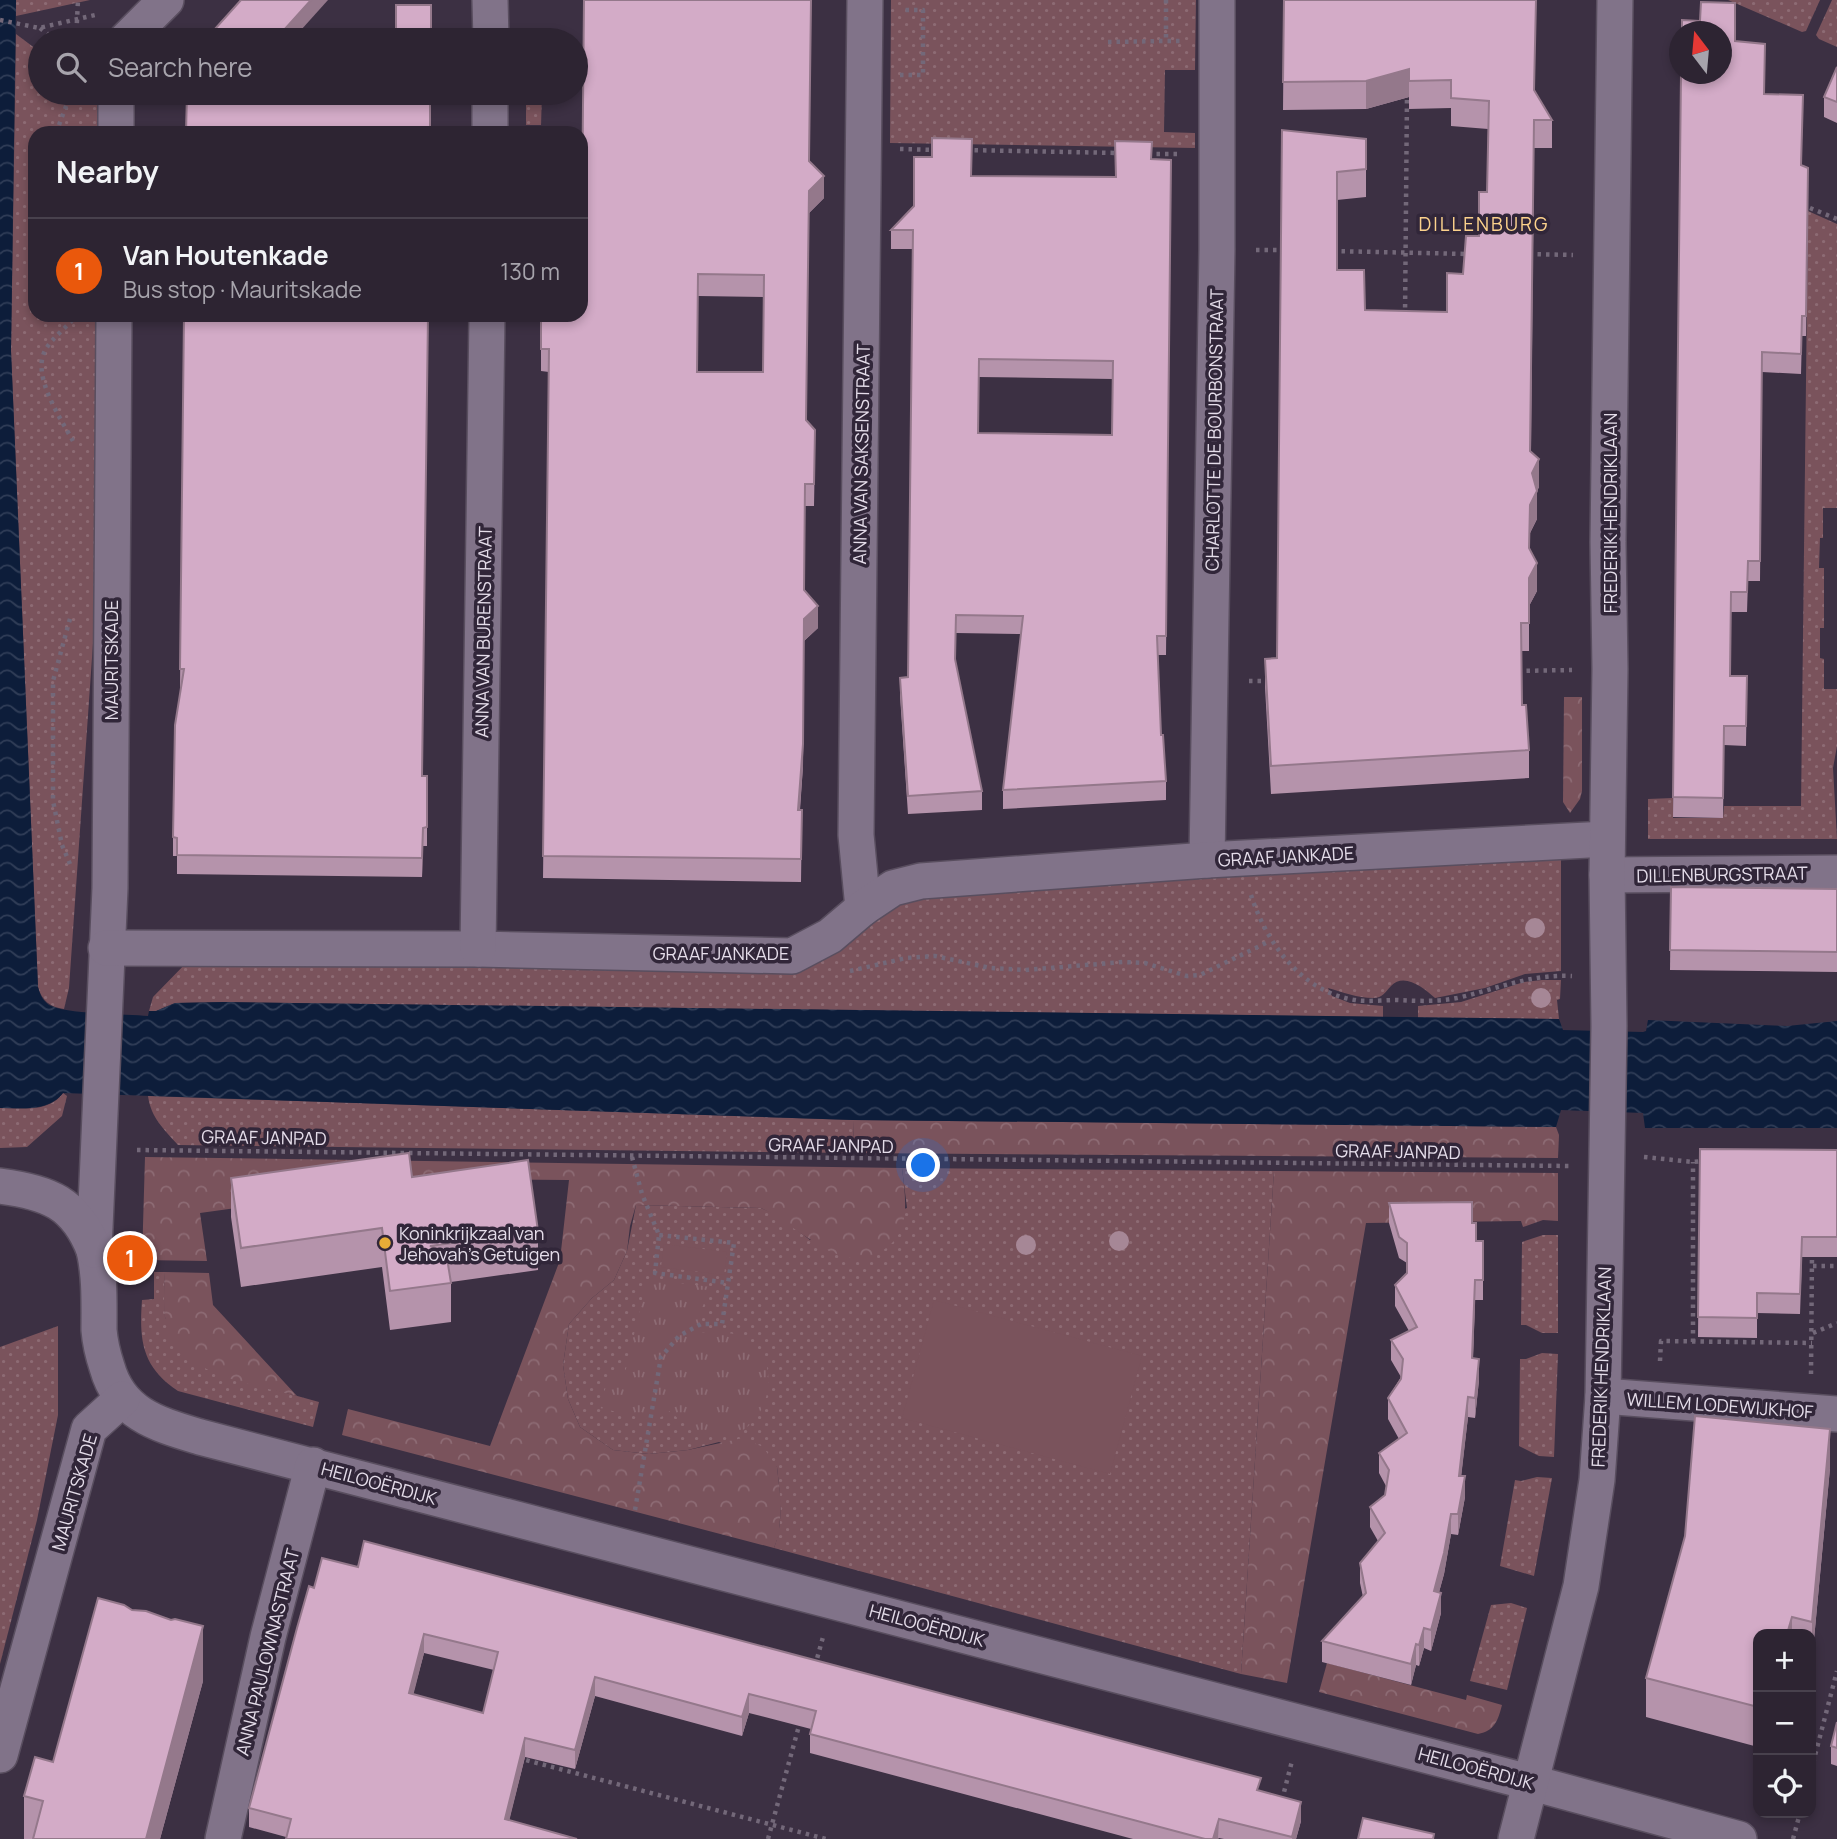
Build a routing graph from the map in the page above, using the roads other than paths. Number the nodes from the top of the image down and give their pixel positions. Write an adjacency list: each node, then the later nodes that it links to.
1 (166, 0): 6 (street)
2 (490, 0): 7 (street)
3 (865, 0): 18 (street, ANNA VAN SAKSENSTRAAT)
4 (1217, 0): 15 (street, CHARLOTTE DE BOURBONSTRAAT)
5 (1615, 0): 14 (street, FREDERIK HENDRIKLAAN)
6 (139, 28)
7 (491, 28)
8 (116, 105): 10 (street)
9 (491, 105): 11 (street)
10 (116, 126)
11 (490, 126)
12 (114, 322): 19 (street, MAURITSKADE)
13 (487, 322): 20 (street, ANNA VAN BURENSTRAAT)
14 (1607, 839): 15 (street, GRAAF JANKADE); 17 (street, FREDERIK HENDRIKLAAN)
15 (1208, 860): 18 (street, GRAAF JANKADE)
16 (1837, 873): 17 (street, DILLENBURGSTRAAT)
17 (1606, 875): 23 (street, FREDERIK HENDRIKLAAN)
18 (863, 908): 20 (street, GRAAF JANKADE)
19 (106, 948): 20 (street, GRAAF JANKADE); 22 (street, MAURITSKADE)
20 (478, 949)
21 (0, 1186): 22 (street)
22 (94, 1250): 24 (street)
23 (1603, 1396): 25 (street, WILLEM LODEWIJKHOF); 28 (street, FREDERIK HENDRIKLAAN)
24 (122, 1399): 26 (street, HEILOOËRDIJK); 27 (street, MAURITSKADE)
25 (1823, 1412)
26 (313, 1465): 28 (street, HEILOOËRDIJK); 29 (street, ANNA PAULOWNASTRAAT)
27 (0, 1755)
28 (1529, 1782): 30 (street, FREDERIK HENDRIKLAAN); 31 (street, HEILOOËRDIJK)
29 (223, 1839)
30 (1516, 1839)
31 (1739, 1839)

